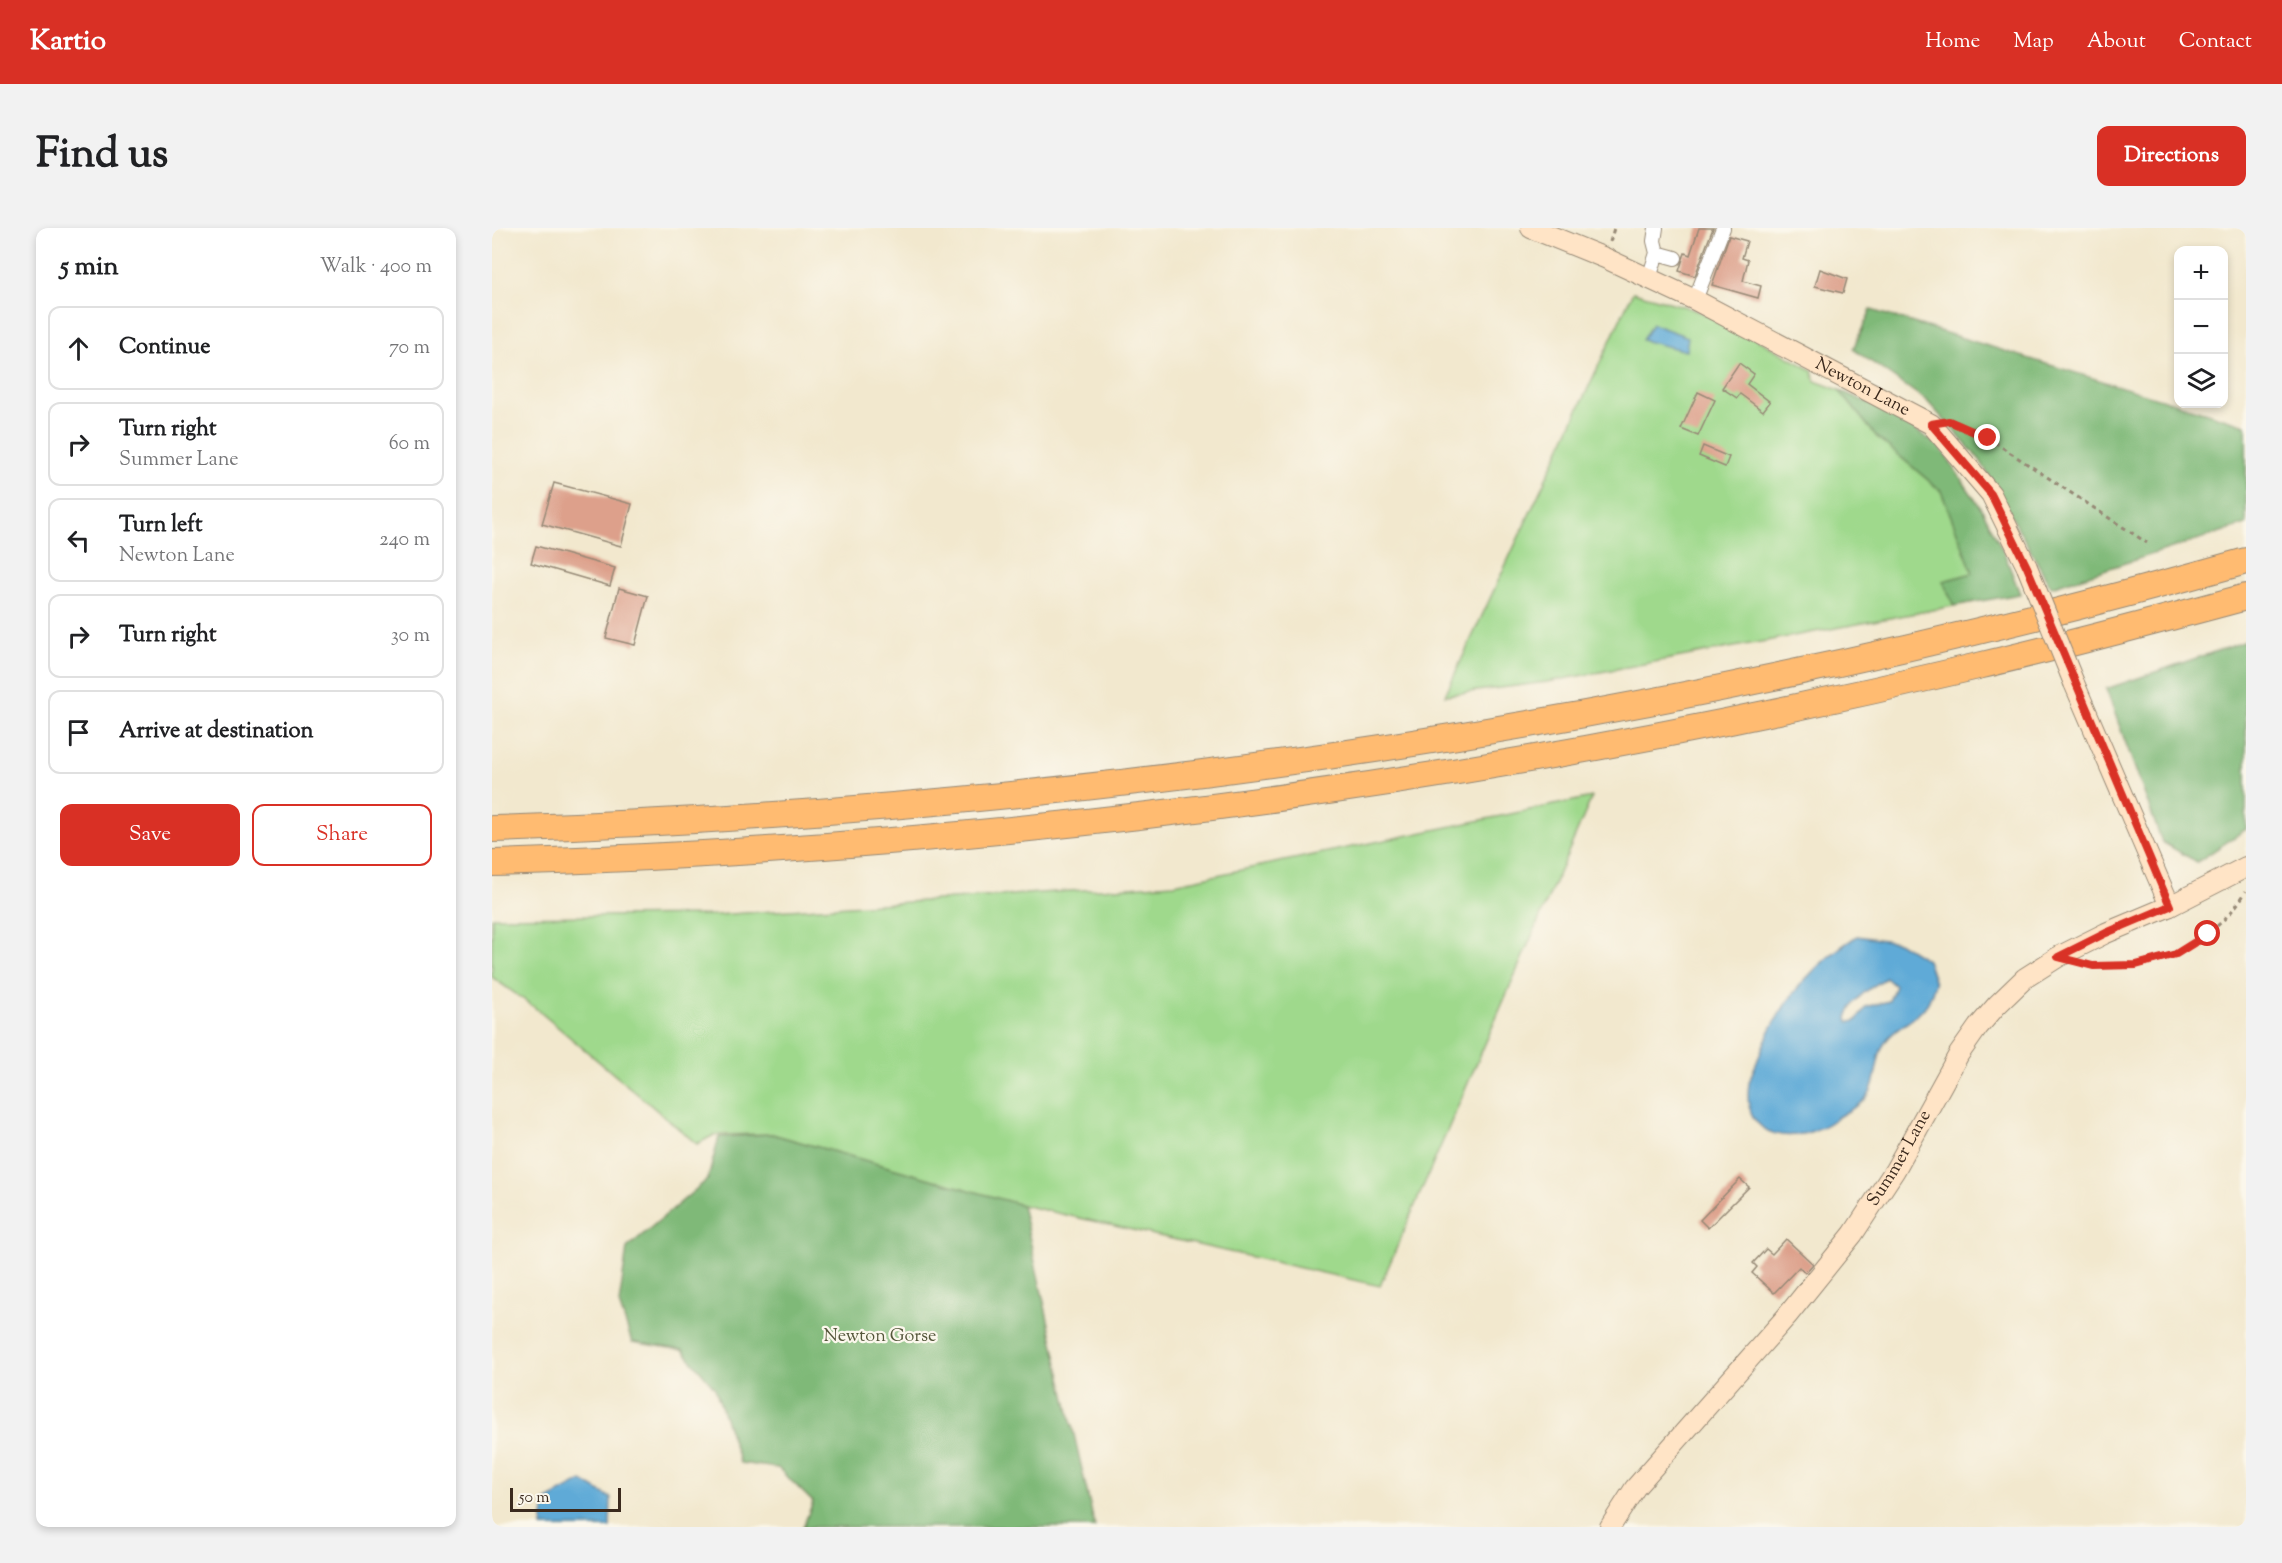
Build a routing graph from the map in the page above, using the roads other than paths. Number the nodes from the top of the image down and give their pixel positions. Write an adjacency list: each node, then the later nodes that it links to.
1 (1531, 228): 6 (street, Newton Lane)
2 (1656, 228): 4 (street)
3 (1723, 228): 7 (street)
4 (1657, 253): 5 (street); 6 (street)
5 (1675, 258)
6 (1649, 278): 7 (street, Newton Lane)
7 (1695, 300): 13 (street, Newton Lane, bridge)
8 (2246, 561): 10 (highway)
9 (2246, 597): 11 (highway)
10 (492, 830)
11 (492, 863)
12 (2246, 867): 13 (street, Summer Lane)
13 (2170, 906): 14 (street, Summer Lane)
14 (1610, 1527)

